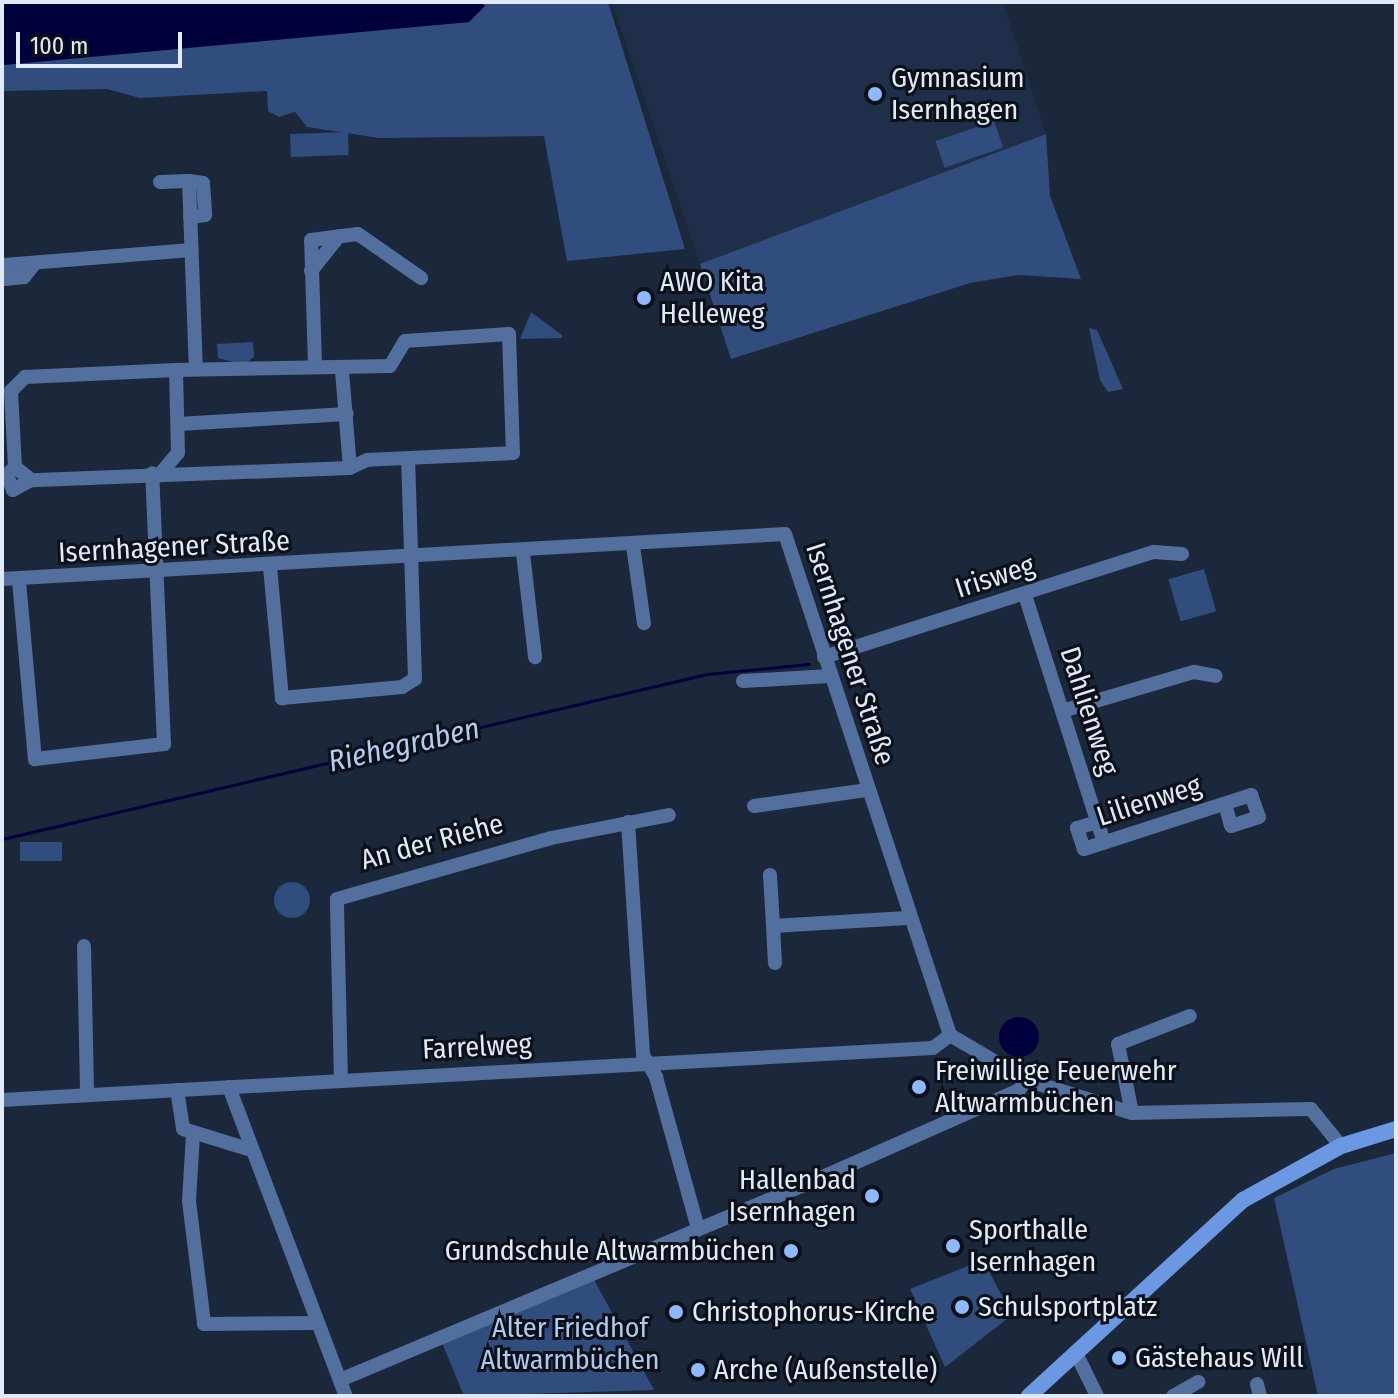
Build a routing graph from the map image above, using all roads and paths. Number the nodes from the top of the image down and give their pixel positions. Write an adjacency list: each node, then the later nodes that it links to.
1 (160, 182): 2 (street)
2 (191, 250): 3 (street); 6 (street)
3 (35, 263)
4 (421, 278): 5 (street)
5 (315, 364): 6 (street); 8 (street)
6 (196, 369): 7 (street)
7 (176, 370): 10 (street); 13 (street)
8 (342, 371): 9 (street); 11 (street)
9 (347, 414): 10 (street); 12 (street)
10 (178, 424): 13 (street)
11 (408, 459): 12 (street); 17 (street)
12 (350, 468): 13 (street)
13 (157, 473): 19 (street)
14 (633, 546): 15 (street, Isernhagener Straße); 23 (street); 25 (street, Isernhagener Straße)
15 (523, 553): 17 (street, Isernhagener Straße); 24 (street)
16 (1182, 554): 22 (street, Irisweg)
17 (412, 561): 18 (street, Isernhagener Straße); 18 (street)
18 (270, 567): 19 (street, Isernhagener Straße)
19 (157, 574): 21 (street, Isernhagener Straße); 21 (street)
20 (2, 579): 21 (street, Isernhagener Straße)
21 (19, 581)
22 (1025, 595): 25 (street, Irisweg); 29 (street, Dahlienweg)
23 (644, 623)
24 (535, 657)
25 (824, 657): 26 (street, Isernhagener Straße)
26 (830, 676): 28 (street); 30 (street, Isernhagener Straße)
27 (1216, 676): 29 (street)
28 (743, 681)
29 (1062, 711): 35 (street, Dahlienweg)
30 (866, 790): 32 (street); 38 (street, Isernhagener Straße)
31 (1225, 804): 36 (street, Lilienweg)
32 (754, 806)
33 (669, 815): 34 (street, An der Riehe)
34 (628, 822): 44 (street); 46 (street, An der Riehe)
35 (1097, 822): 36 (street, Dahlienweg); 36 (street, Lilienweg)
36 (1104, 843)
37 (770, 875): 39 (street)
38 (907, 918): 39 (street); 43 (street, Isernhagener Straße)
39 (773, 926): 41 (street)
40 (84, 946): 49 (street)
41 (775, 963)
42 (1190, 1016): 51 (street)
43 (950, 1035): 44 (street, Farrelweg); 45 (street)
44 (648, 1064): 46 (street, Farrelweg); 56 (street)
45 (1026, 1080): 51 (street); 56 (street)
46 (341, 1081): 47 (street, Farrelweg)
47 (229, 1087): 48 (street, Farrelweg); 55 (street)
48 (177, 1090): 49 (street, Farrelweg); 53 (street)
49 (87, 1095): 50 (street, Farrelweg)
50 (2, 1100)
51 (1132, 1113): 54 (street)
52 (1396, 1129): 54 (main road)
53 (193, 1135): 55 (street); 57 (street)
54 (1341, 1146): 58 (main road)
55 (248, 1149): 57 (street)
56 (698, 1228): 59 (street)
57 (316, 1323): 59 (street)
58 (1076, 1353): 62 (main road); 63 (street)
59 (340, 1380): 61 (street)
60 (1198, 1382): 64 (street)
61 (346, 1396)
62 (1029, 1396)
63 (1097, 1396)
64 (1173, 1396)

